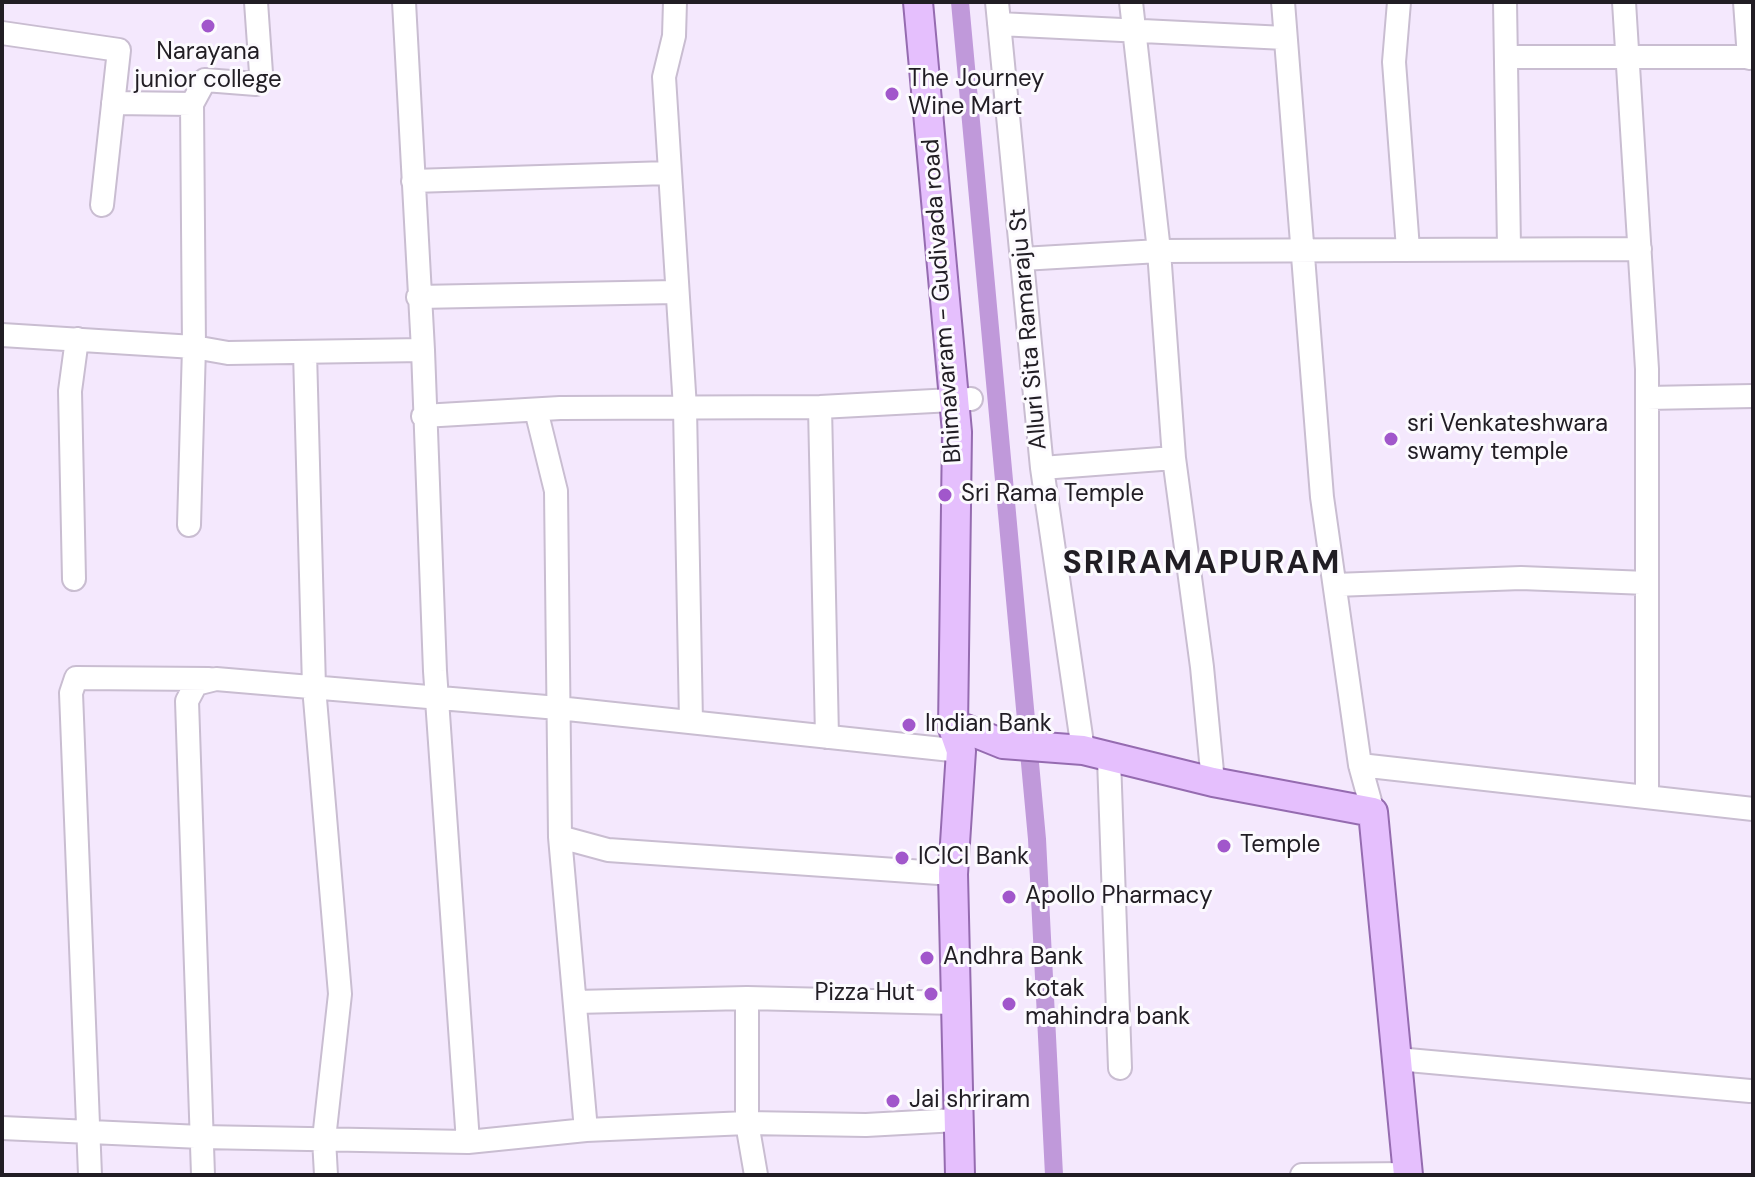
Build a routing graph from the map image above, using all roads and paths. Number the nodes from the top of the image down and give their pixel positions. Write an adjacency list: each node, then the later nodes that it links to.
1 (256, 2): 20 (street)
2 (404, 2): 22 (street)
3 (675, 2): 21 (street)
4 (918, 2): 39 (main road, Bhimavaram - Gudivada road)
5 (934, 2): 39 (main road, Bhimavaram - Gudivada road)
6 (1131, 2): 13 (street)
7 (1283, 2): 15 (street)
8 (1399, 2): 25 (street)
9 (1505, 2): 16 (street)
10 (1624, 2): 18 (street)
11 (1745, 2): 17 (street)
12 (998, 13): 13 (street); 29 (street, Alluri Sita Ramaraju St)
13 (1134, 30): 15 (street); 28 (street)
14 (2, 33): 19 (street)
15 (1285, 38): 27 (street)
16 (1508, 57): 18 (street); 24 (street)
17 (1751, 58): 18 (street)
18 (1627, 59): 26 (street)
19 (113, 103): 20 (street); 23 (street)
20 (192, 104): 34 (street)
21 (668, 173): 22 (street); 30 (street)
22 (413, 181): 31 (street)
23 (102, 205)
24 (1509, 247): 25 (street); 26 (street)
25 (1408, 249): 27 (street)
26 (1640, 249): 38 (street)
27 (1302, 250): 28 (street); 49 (street)
28 (1159, 251): 29 (street); 44 (street)
29 (1022, 259): 45 (street, Alluri Sita Ramaraju St)
30 (675, 292): 31 (street); 41 (street)
31 (418, 297): 35 (street)
32 (2, 335): 33 (street)
33 (77, 339): 34 (street); 47 (street)
34 (194, 347): 36 (street); 46 (street)
35 (423, 350): 36 (street); 43 (street)
36 (305, 352): 51 (street)
37 (1753, 396): 38 (street)
38 (1647, 398): 48 (street)
39 (962, 399): 40 (street); 56 (main road, Bhimavaram - Gudivada road)
40 (820, 407): 41 (street); 55 (street)
41 (685, 408): 42 (street); 54 (street)
42 (536, 410): 43 (street); 53 (street)
43 (423, 416): 52 (street)
44 (1174, 458): 45 (street); 59 (street)
45 (1042, 468): 57 (street, Alluri Sita Ramaraju St)
46 (189, 525)
47 (74, 579)
48 (1647, 583): 49 (street); 60 (street)
49 (1335, 585): 58 (street)
50 (216, 679): 51 (street); 75 (street); 76 (street)
51 (314, 687): 52 (street); 77 (street)
52 (437, 698): 53 (street); 78 (street)
53 (558, 708): 54 (street); 63 (street)
54 (691, 722): 55 (street)
55 (827, 737): 56 (street)
56 (960, 737): 57 (main road); 64 (main road, Bhimavaram - Gudivada road)
57 (1085, 752): 59 (main road); 69 (street, Alluri Sita Ramaraju St)
58 (1360, 765): 60 (street); 62 (street)
59 (1213, 782): 62 (main road)
60 (1647, 797): 61 (street)
61 (1753, 809)
62 (1374, 828): 68 (main road)
63 (560, 837): 64 (street); 66 (street)
64 (953, 874): 67 (main road, Bhimavaram - Gudivada road)
65 (747, 998): 66 (street); 67 (street); 72 (street)
66 (575, 1002): 74 (street)
67 (955, 1003): 71 (main road, Bhimavaram - Gudivada road)
68 (1397, 1059): 70 (street); 79 (main road)
69 (1120, 1068)
70 (1750, 1091)
71 (957, 1120): 72 (street); 84 (main road, Bhimavaram - Gudivada road)
72 (747, 1123): 74 (street); 83 (street)
73 (2, 1128): 75 (street)
74 (586, 1130): 78 (street)
75 (89, 1133): 76 (street); 80 (street)
76 (201, 1137): 77 (street); 81 (street)
77 (324, 1139): 78 (street); 82 (street)
78 (468, 1142)
79 (1408, 1174): 85 (street)
80 (90, 1175)
81 (203, 1175)
82 (326, 1175)
83 (756, 1175)
84 (960, 1175)
85 (1302, 1175)

